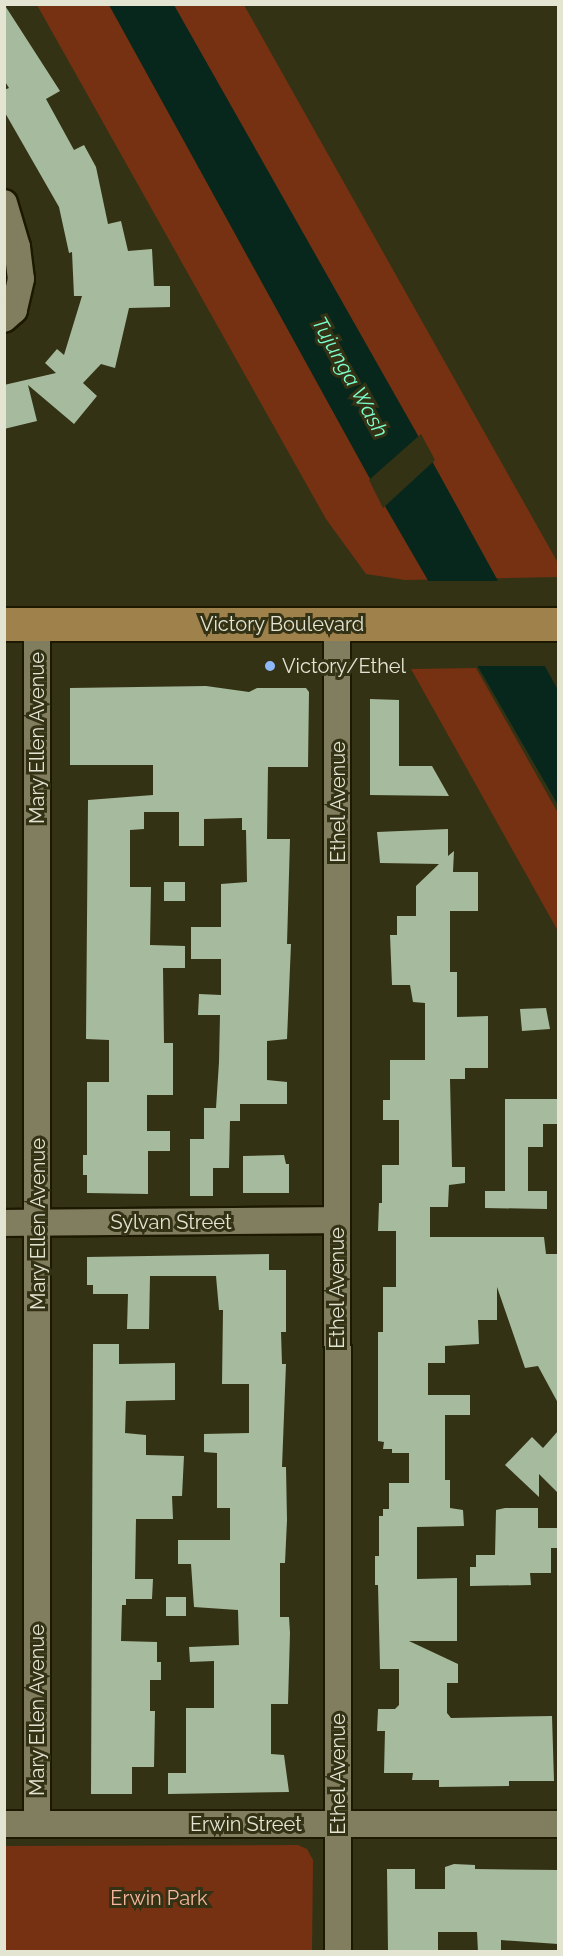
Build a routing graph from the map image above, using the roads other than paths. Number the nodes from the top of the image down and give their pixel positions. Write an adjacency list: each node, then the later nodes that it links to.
1 (4, 203): 2 (street)
2 (4, 320)
3 (4, 624): 4 (main road, Victory Boulevard)
4 (37, 624): 6 (main road, Victory Boulevard); 8 (street, Mary Ellen Avenue)
5 (557, 624): 6 (main road, Victory Boulevard)
6 (337, 625): 7 (street, Ethel Avenue)
7 (337, 1220): 8 (street, Sylvan Street); 12 (street, Ethel Avenue)
8 (38, 1222): 9 (street, Sylvan Street); 11 (street, Mary Ellen Avenue)
9 (4, 1223)
10 (4, 1824): 11 (street, Erwin Street)
11 (37, 1824): 12 (street, Erwin Street)
12 (338, 1824): 13 (street, Erwin Street); 14 (street, Ethel Avenue)
13 (558, 1824)
14 (338, 1952)

